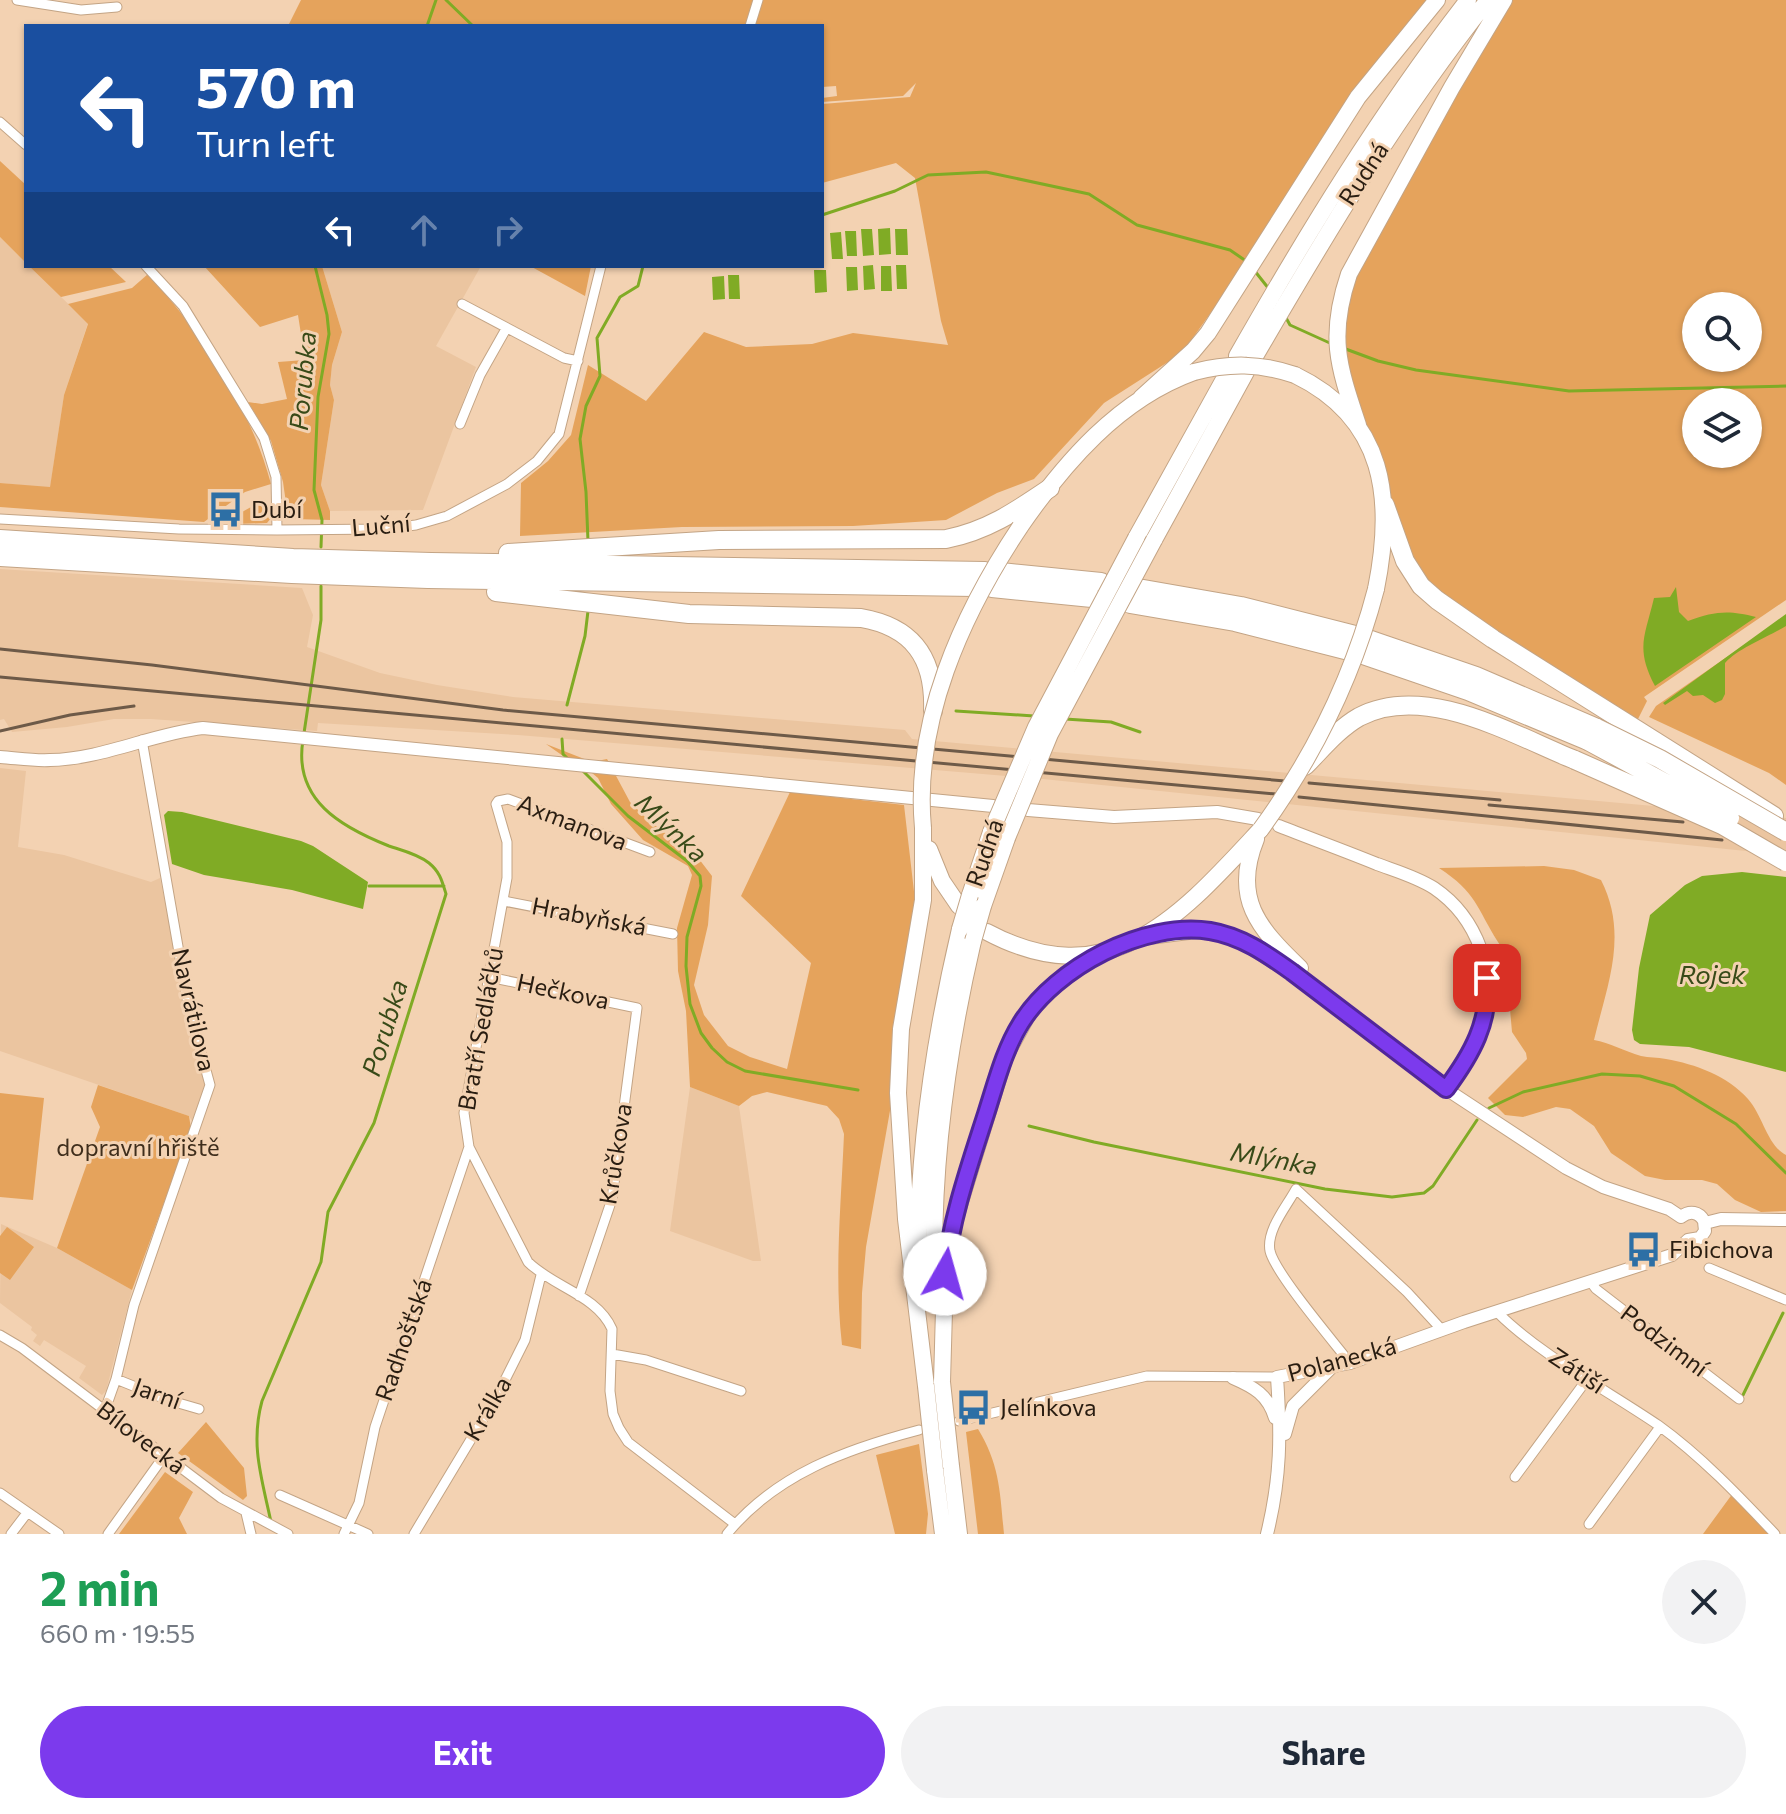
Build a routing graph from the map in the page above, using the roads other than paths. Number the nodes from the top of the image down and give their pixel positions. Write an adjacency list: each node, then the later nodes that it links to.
1 (17, 0): 7 (street)
2 (758, 0): 8 (street)
3 (1437, 0): 17 (highway)
4 (1468, 0): 16 (highway, Rudná)
5 (1488, 0): 16 (highway, Rudná)
6 (1504, 0): 19 (highway)
7 (117, 7)
8 (751, 24)
9 (0, 122): 10 (street)
10 (24, 143)
11 (148, 268): 24 (street)
12 (601, 268): 15 (street, Luční)
13 (462, 304): 14 (street)
14 (506, 329): 15 (street); 18 (street)
15 (578, 361): 24 (street, Luční)
16 (1241, 364): 44 (highway, Rudná, bridge); 44 (highway, Rudná, bridge)
17 (1141, 398): 19 (highway, bridge); 20 (highway)
18 (460, 424)
19 (1358, 425): 21 (highway)
20 (1050, 488): 23 (highway)
21 (1385, 505): 35 (highway, bridge); 40 (highway)
22 (0, 519): 24 (street, Luční)
23 (1015, 521): 28 (highway); 31 (highway, bridge)
24 (277, 530)
25 (0, 539): 27 (highway)
26 (0, 557): 27 (highway)
27 (292, 566): 28 (highway)
28 (350, 568): 29 (highway); 31 (highway, bridge)
29 (1097, 590)
30 (1134, 596): 32 (highway)
31 (932, 721): 42 (highway, bridge)
32 (1593, 734): 43 (highway, bridge); 47 (highway, bridge)
33 (142, 740): 34 (street); 37 (street); 78 (street, Navrátilova)
34 (0, 757)
35 (1303, 768): 39 (highway, bridge); 48 (highway, bridge)
36 (496, 804): 46 (street, Axmanova); 49 (street, Bratří Sedláčků)
37 (993, 806)
38 (1028, 810): 39 (street)
39 (1260, 824): 45 (highway)
40 (1786, 824)
41 (1279, 826): 58 (street)
42 (923, 828): 50 (highway); 79 (highway)
43 (1786, 832)
44 (999, 835): 50 (highway, Rudná)
45 (1247, 850): 53 (highway); 57 (highway)
46 (650, 852)
47 (1786, 853)
48 (1786, 862)
49 (504, 901): 51 (street, Hrabyňská); 55 (street, Bratří Sedláčků)
50 (971, 903): 52 (highway, Rudná, bridge); 79 (highway, Rudná, bridge)
51 (673, 934)
52 (980, 936): 54 (highway); 79 (highway, Rudná)
53 (1141, 937): 54 (highway); 57 (highway)
54 (1097, 953): 79 (highway)
55 (489, 977): 56 (street, Hečkova); 59 (street, Bratří Sedláčků)
56 (637, 1008): 67 (street, Krůčkova)
57 (1373, 1032): 58 (highway)
58 (1446, 1089): 60 (street)
59 (469, 1147): 65 (street, Bratří Sedláčků); 97 (street, Radhošťská)
60 (1681, 1217): 62 (street); 63 (street)
61 (1786, 1220): 62 (street)
62 (1705, 1223): 63 (street)
63 (1688, 1240): 66 (street, Polanecká)
64 (1709, 1268): 68 (street)
65 (541, 1275): 67 (street, Bratří Sedláčků); 104 (street, Králka)
66 (1590, 1281): 69 (street, Polanecká); 81 (street, Podzimní)
67 (579, 1296): 72 (street, Bratří Sedláčků)
68 (1786, 1300)
69 (1497, 1312): 70 (street, Polanecká); 77 (street, Zátiší)
70 (1442, 1330): 73 (street, Polanecká); 73 (street)
71 (0, 1335): 83 (street, Bílovecká)
72 (612, 1354): 80 (street); 95 (street, Bratří Sedláčků)
73 (1350, 1363): 74 (street, Polanecká)
74 (1332, 1367): 75 (street, Polanecká); 87 (street)
75 (1277, 1377): 76 (street, Polanecká); 87 (street)
76 (1233, 1378): 84 (street, Polanecká); 87 (street)
77 (1588, 1378): 85 (street, Zátiší); 90 (street)
78 (116, 1379): 82 (street, Jarní); 83 (street, Navrátilova)
79 (934, 1384): 89 (highway, bridge)
80 (741, 1391)
81 (1739, 1399)
82 (199, 1409)
83 (105, 1410): 88 (street, Bílovecká)
84 (959, 1421)
85 (1660, 1427): 96 (street); 109 (street, Zátiší)
86 (919, 1430): 95 (street)
87 (1281, 1444): 108 (street)
88 (164, 1456): 94 (street, Bílovecká); 101 (street)
89 (943, 1468): 106 (highway); 107 (highway)
90 (1515, 1477)
91 (0, 1493): 93 (street)
92 (280, 1495): 97 (street)
93 (27, 1513): 99 (street); 100 (street)
94 (246, 1513): 98 (street, Bílovecká); 102 (street)
95 (735, 1524): 105 (street)
96 (1589, 1524)
97 (347, 1529): 103 (street)
98 (286, 1533)
99 (11, 1534)
100 (59, 1534)
101 (108, 1534)
102 (251, 1534)
103 (368, 1534)
104 (414, 1534)
105 (727, 1534)
106 (943, 1534)
107 (959, 1534)
108 (1267, 1534)
109 (1775, 1534)

